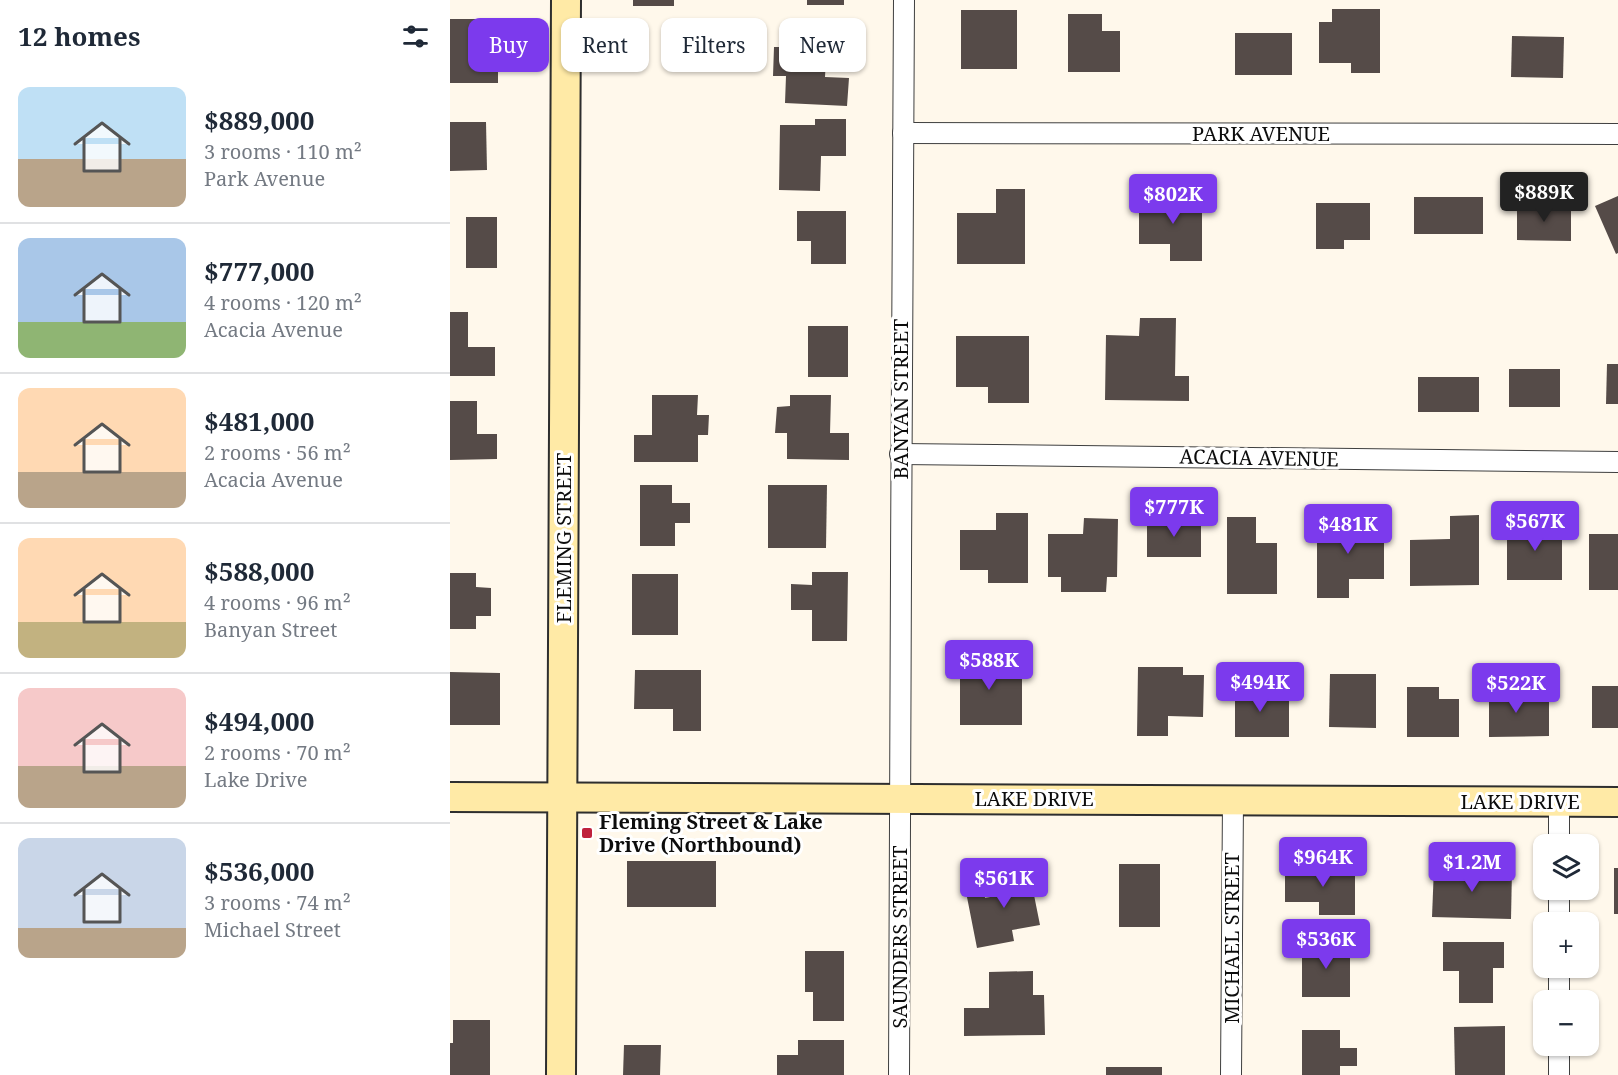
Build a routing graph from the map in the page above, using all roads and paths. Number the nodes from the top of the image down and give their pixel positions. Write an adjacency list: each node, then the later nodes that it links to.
1 (566, 0): 8 (street, FLEMING STREET)
2 (904, 0): 3 (street, BANYAN STREET)
3 (903, 133): 4 (street, PARK AVENUE); 5 (street, BANYAN STREET)
4 (1618, 134)
5 (900, 454): 6 (street, ACACIA AVENUE); 9 (street, BANYAN STREET)
6 (1618, 462)
7 (450, 797): 8 (street, LAKE DRIVE)
8 (563, 797): 9 (street, LAKE DRIVE); 15 (street, FLEMING STREET)
9 (901, 799): 10 (street, LAKE DRIVE); 16 (street, SAUNDERS STREET)
10 (1233, 800): 11 (street, LAKE DRIVE); 17 (street, MICHAEL STREET)
11 (1559, 802): 12 (street, LAKE DRIVE); 13 (street)
12 (1618, 802)
13 (1559, 834)
14 (1559, 1056): 18 (street)
15 (561, 1075)
16 (899, 1075)
17 (1231, 1075)
18 (1559, 1075)

